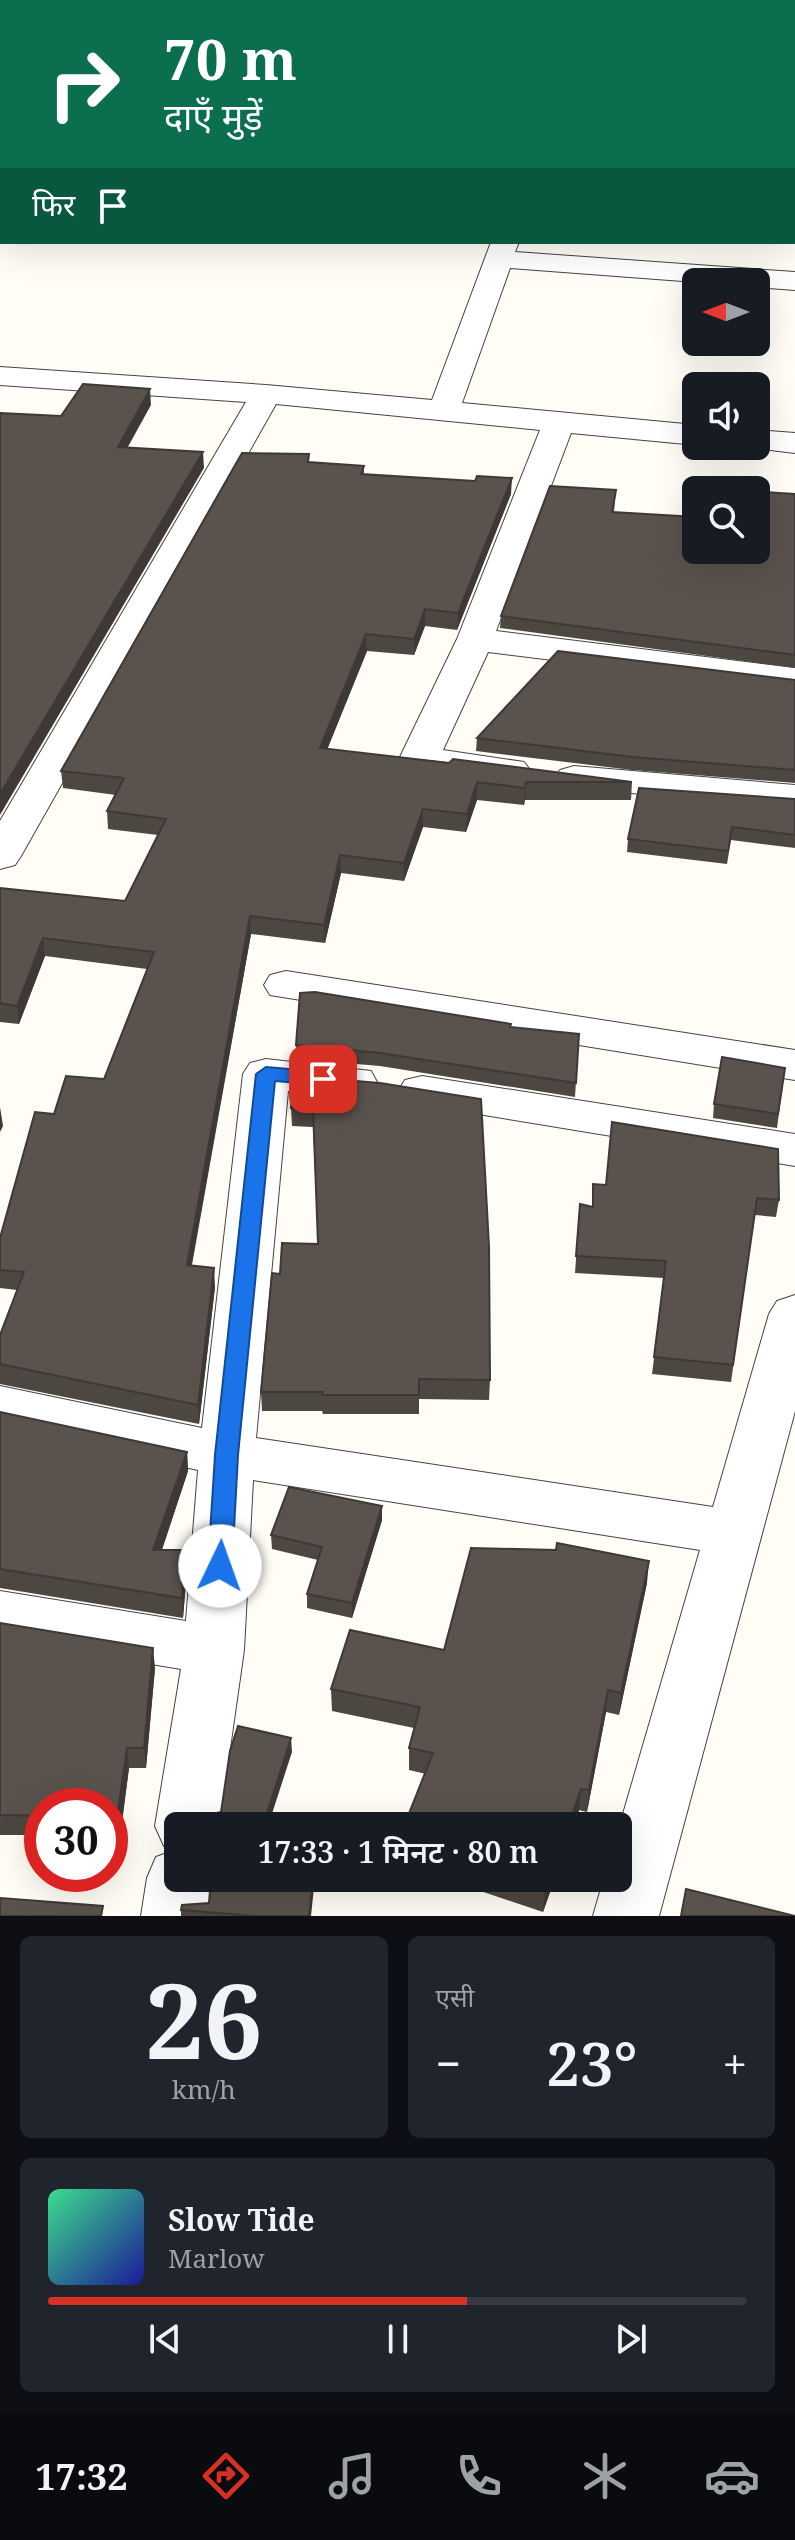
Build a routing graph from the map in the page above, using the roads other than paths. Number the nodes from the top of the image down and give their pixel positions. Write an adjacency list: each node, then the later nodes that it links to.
1 (502, 250): 2 (street); 5 (street)
2 (795, 281)
3 (0, 376): 4 (street)
4 (266, 394): 5 (street); 13 (street)
5 (443, 413): 6 (street)
6 (558, 424): 7 (street); 10 (street)
7 (682, 434)
8 (770, 441): 9 (street)
9 (795, 443)
10 (475, 639): 11 (street); 12 (street)
11 (795, 679)
12 (795, 797)
13 (0, 856)
14 (286, 985): 15 (street)
15 (795, 1065)
16 (795, 1150): 19 (street)
17 (795, 1314): 20 (street)
18 (0, 1407): 19 (street)
19 (227, 1455): 20 (street); 22 (street)
20 (736, 1533): 26 (street)
21 (0, 1615): 22 (street)
22 (214, 1650): 23 (street)
23 (189, 1812)
24 (177, 1892): 25 (street)
25 (174, 1916)
26 (626, 1916)

